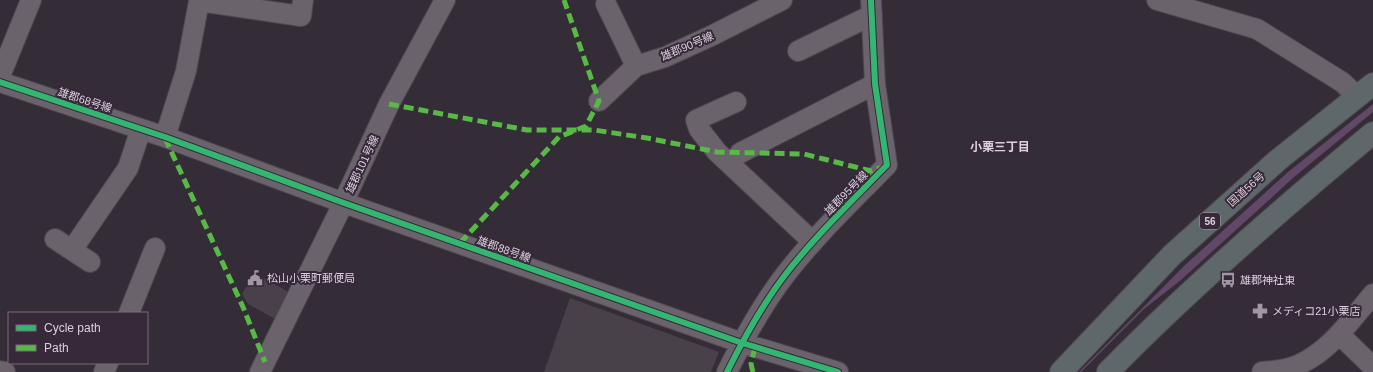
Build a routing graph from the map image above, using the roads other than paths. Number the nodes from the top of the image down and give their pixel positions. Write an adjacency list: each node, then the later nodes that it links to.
1 (32, 0): 10 (street)
2 (303, 0): 18 (street)
3 (445, 0): 20 (street, 雄郡101号線)
4 (782, 0): 9 (street, 雄郡90号線)
5 (1157, 0): 13 (street)
6 (606, 4): 9 (street)
7 (871, 7): 8 (street); 12 (street, 雄郡95号線)
8 (798, 51)
9 (636, 66): 14 (street, 雄郡90号線)
10 (0, 76)
11 (0, 82): 16 (street, 雄郡68号線)
12 (875, 84): 19 (street); 22 (street, 雄郡95号線)
13 (1365, 90): 36 (highway, 国道56号 / 56)
14 (599, 101)
15 (736, 102): 22 (street)
16 (141, 129): 18 (street, 雄郡68号線); 24 (street)
17 (1373, 133): 37 (highway)
18 (165, 137): 20 (street, 雄郡88号線)
19 (740, 153)
20 (344, 203): 29 (street, 雄郡88号線); 33 (street, 雄郡101号線)
21 (55, 239): 24 (street)
22 (813, 242): 29 (street, 雄郡95号線)
23 (155, 248): 27 (street)
24 (72, 250): 25 (street)
25 (90, 262)
26 (1373, 294): 28 (street)
27 (129, 312)
28 (1339, 334): 30 (street); 38 (street)
29 (742, 343): 34 (street, 雄郡95号線); 35 (street, 雄郡88号線)
30 (1373, 367)
31 (0, 371): 32 (street)
32 (5, 372)
33 (260, 372)
34 (727, 372)
35 (838, 372)
36 (1061, 372)
37 (1108, 372)
38 (1262, 372)

